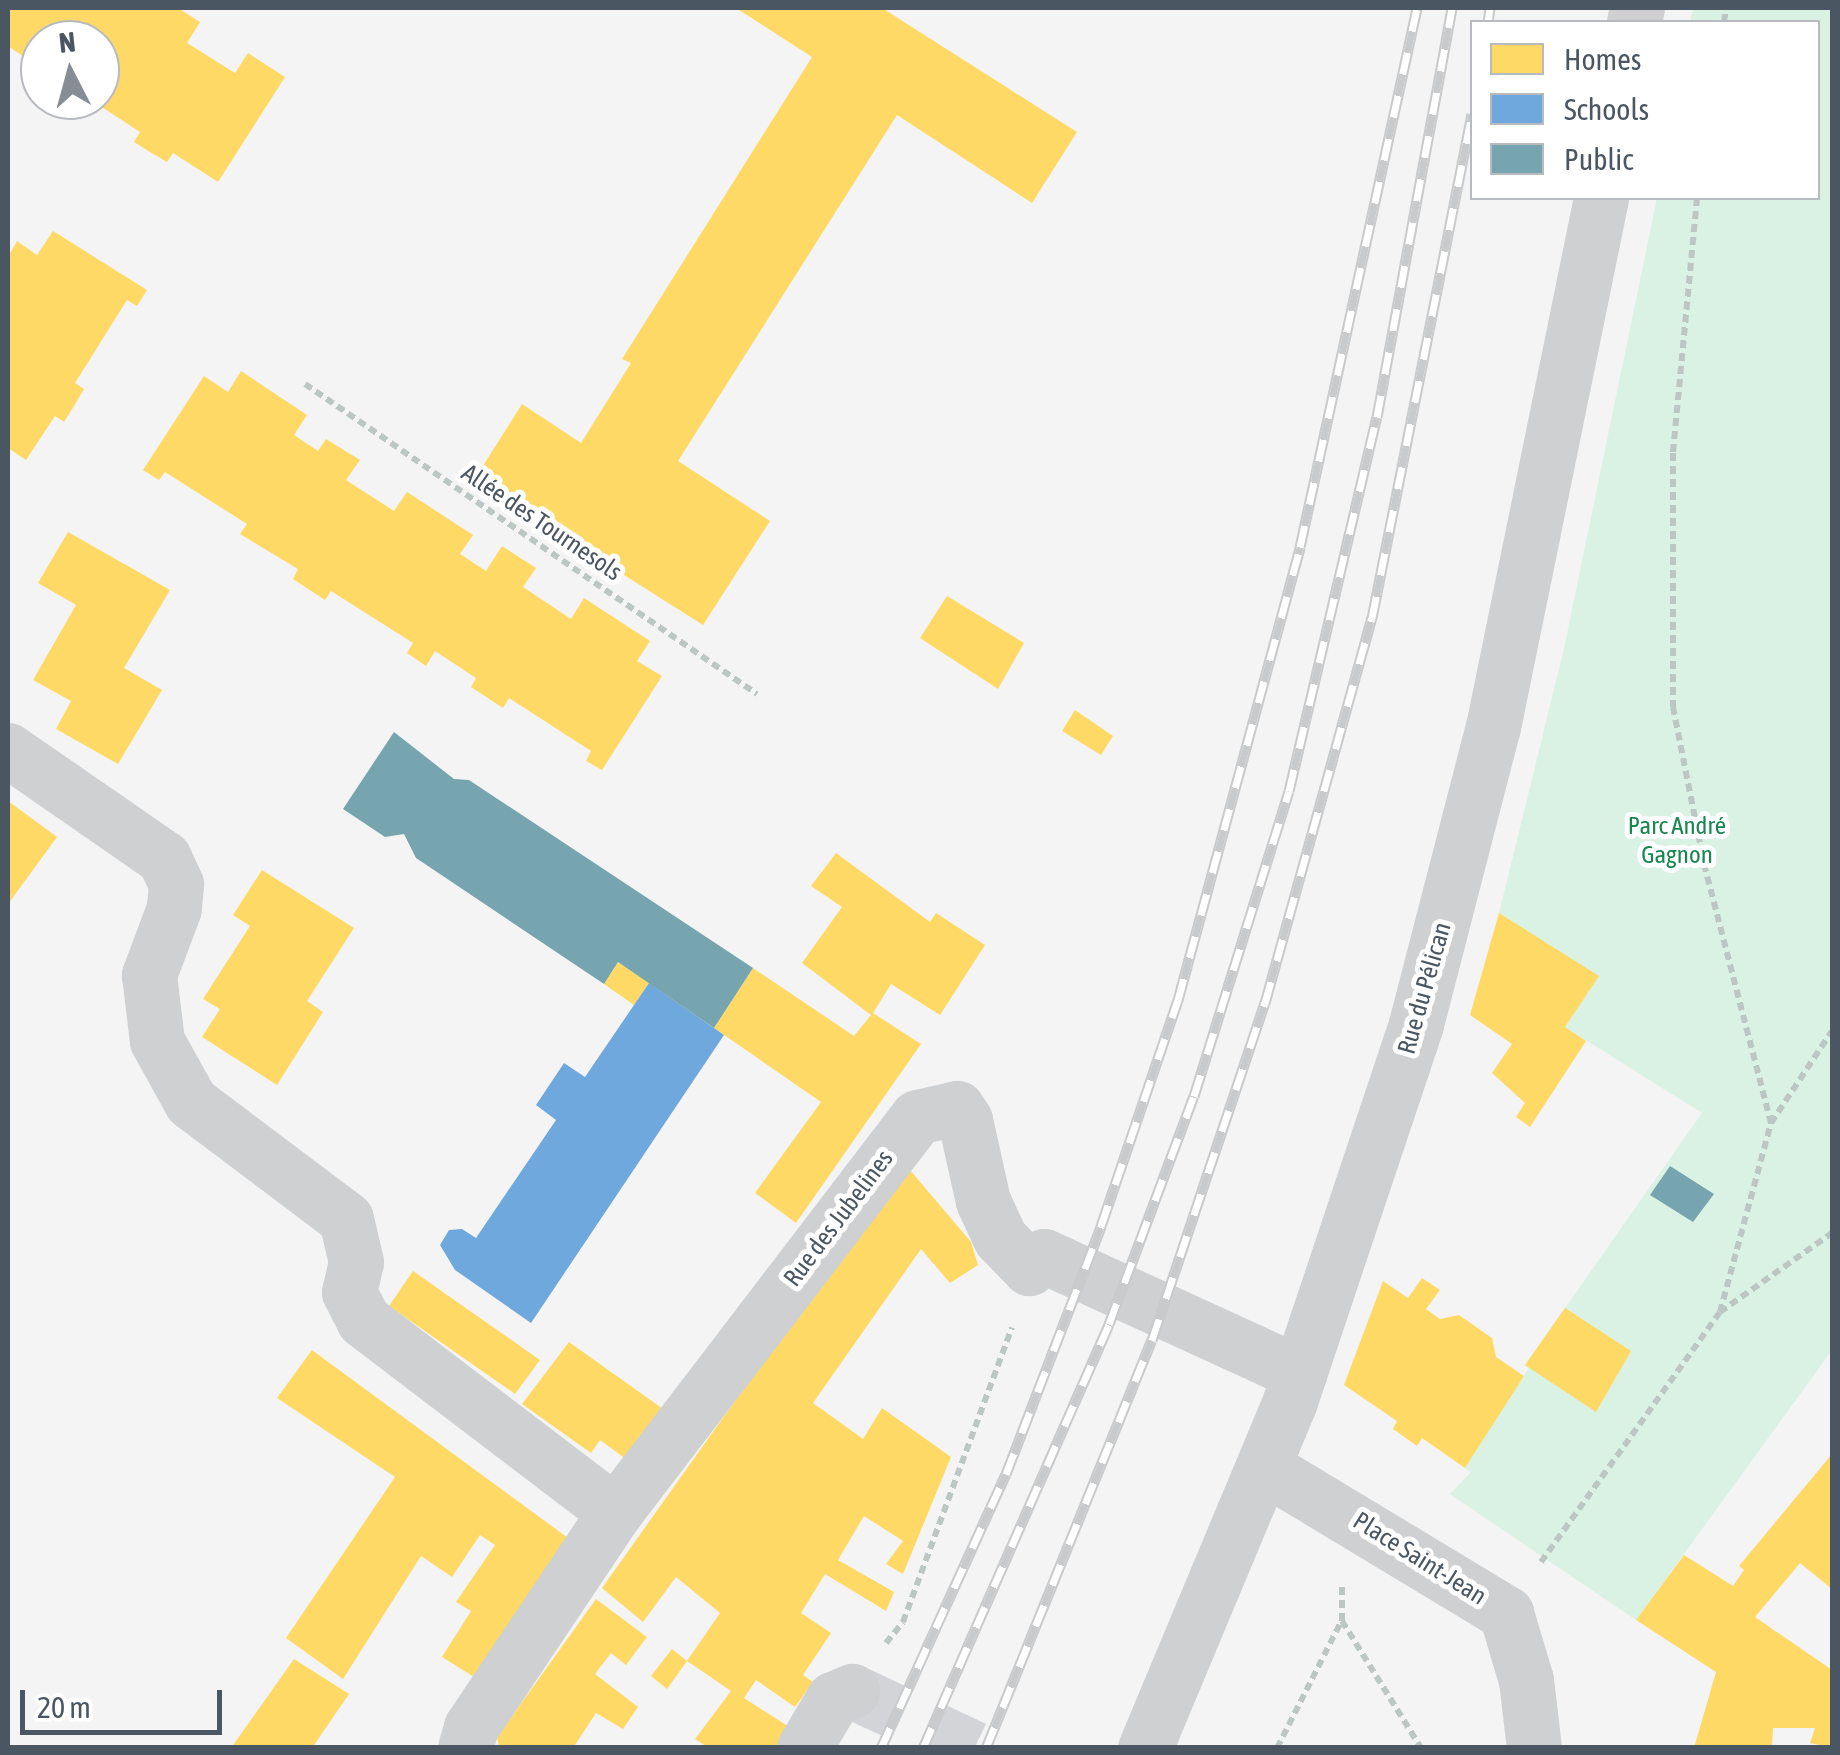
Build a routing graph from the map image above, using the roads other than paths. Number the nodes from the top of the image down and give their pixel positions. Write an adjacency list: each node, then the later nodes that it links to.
1 (1601, 200): 3 (street, Rue du Pélican)
2 (8, 750): 5 (street)
3 (1300, 1372): 4 (street, Rue du Pélican); 5 (street, Rue des Jubelines)
4 (1264, 1467): 9 (street, Rue du Pélican); 10 (street, Place Saint-Jean)
5 (615, 1512): 7 (street, Rue des Jubelines)
6 (847, 1692): 8 (street)
7 (465, 1748)
8 (804, 1748)
9 (1144, 1748)
10 (1534, 1748)

